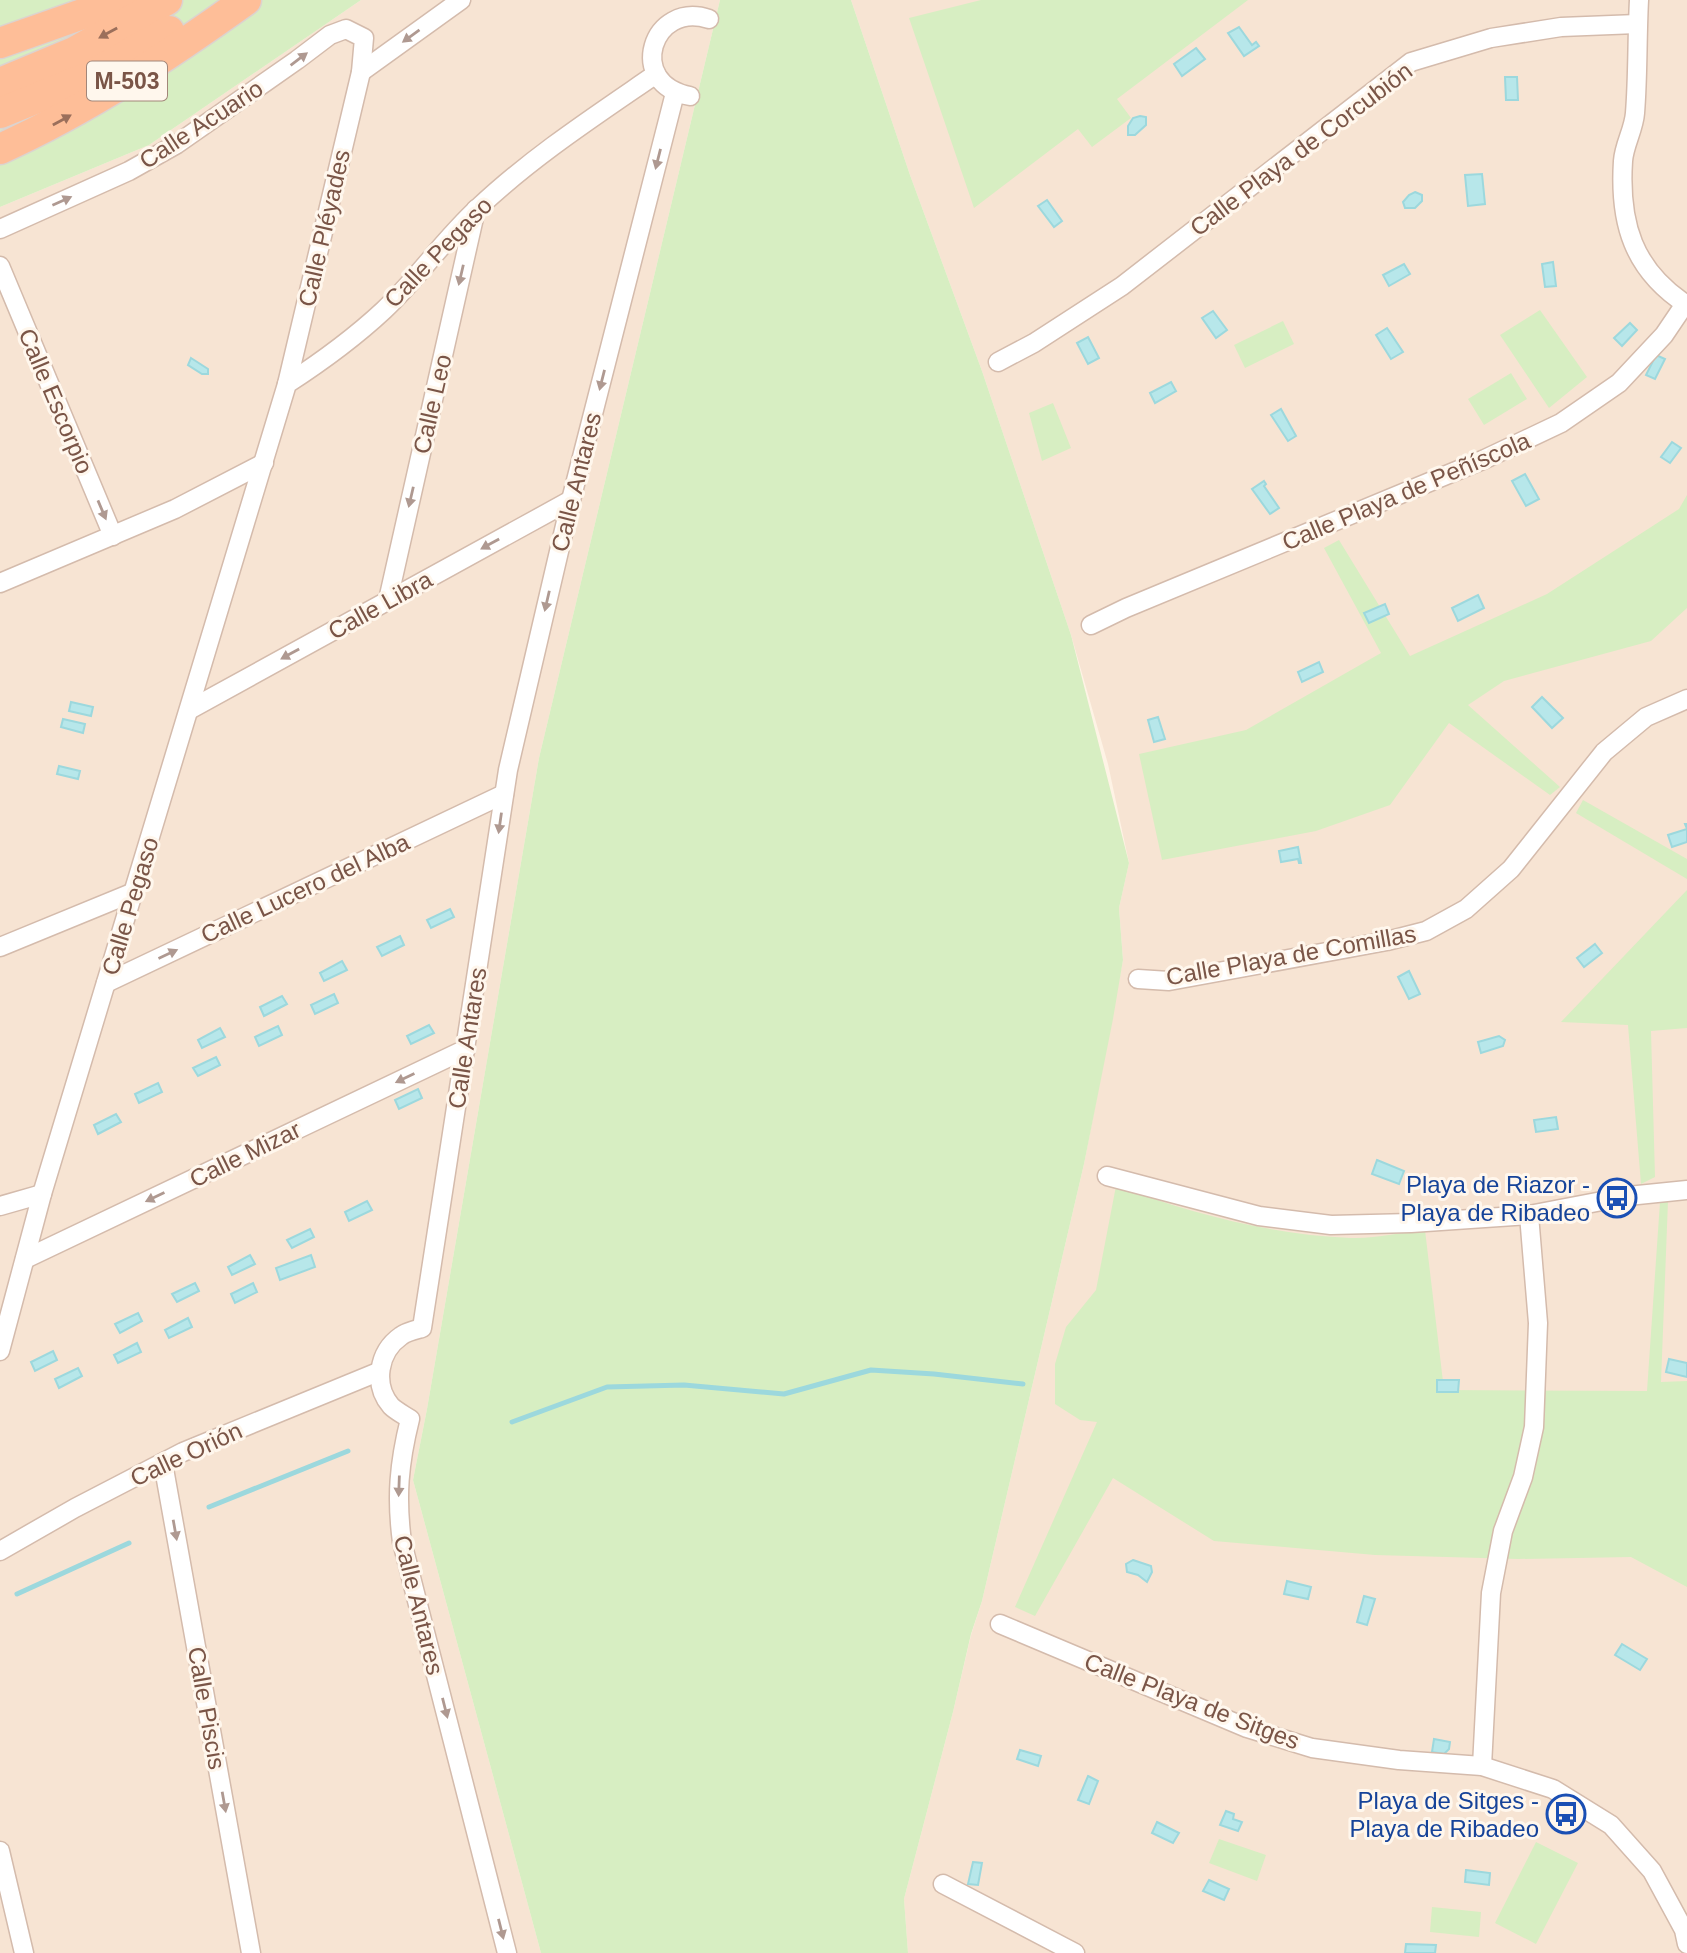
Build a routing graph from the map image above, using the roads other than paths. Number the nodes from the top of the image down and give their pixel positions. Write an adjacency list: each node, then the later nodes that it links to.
1 (122, 0): 10 (highway)
2 (167, 0): 13 (highway, M-503, one-way to 13)
3 (221, 0): 14 (highway, M-503)
4 (246, 0): 15 (highway, M-503, one-way to 4)
5 (461, 0): 11 (street, one-way to 11)
6 (1639, 0): 9 (street)
7 (674, 8): 8 (street); 12 (street)
8 (709, 19)
9 (1637, 24): 19 (street); 20 (street, Calle Playa de Corcubión)
10 (0, 43)
11 (361, 72): 17 (street, Calle Acuario, one-way to 11); 21 (street, Calle Pléyades)
12 (656, 74): 16 (street, Calle Pegaso); 23 (street, Calle Antares, one-way to 23)
13 (0, 83)
14 (0, 113)
15 (0, 149)
16 (476, 209): 21 (street, Calle Pegaso); 26 (street, Calle Leo, one-way to 26)
17 (0, 229)
18 (0, 266): 24 (street, Calle Escorpio, one-way to 24)
19 (1686, 304): 27 (street, Calle Playa de Peñíscola)
20 (998, 362)
21 (287, 384): 22 (street, Calle Pegaso)
22 (264, 463): 24 (street); 29 (street, Calle Pegaso)
23 (571, 500): 26 (street, Calle Libra, one-way to 26); 30 (street, Calle Antares, one-way to 30)
24 (113, 536): 25 (street)
25 (0, 583)
26 (388, 600): 29 (street, Calle Libra, one-way to 29)
27 (1091, 625)
28 (1687, 699): 33 (street, Calle Playa de Comillas)
29 (189, 710): 31 (street, Calle Pegaso)
30 (504, 794): 34 (street, Calle Lucero del Alba, one-way to 30); 35 (street, Calle Antares, one-way to 35)
31 (134, 892): 32 (street); 34 (street, Calle Pegaso)
32 (0, 947)
33 (1138, 979)
34 (106, 983): 38 (street, Calle Pegaso)
35 (466, 1048): 41 (street, Calle Mizar, one-way to 41); 43 (street, Calle Antares)
36 (1107, 1177): 40 (street)
37 (1687, 1190): 40 (street)
38 (42, 1194): 39 (street); 41 (street, Calle Pegaso)
39 (0, 1206)
40 (1529, 1215): 47 (street)
41 (24, 1259): 42 (street, Calle Pegaso)
42 (0, 1351)
43 (378, 1372): 44 (street, Calle Orión); 53 (street, Calle Antares, one-way to 53)
44 (163, 1463): 45 (street, Calle Orión); 52 (street, Calle Piscis, one-way to 52)
45 (0, 1552)
46 (1000, 1624): 47 (street, Calle Playa de Sitges)
47 (1482, 1766): 50 (street, Calle Playa de Sitges)
48 (0, 1851): 51 (street)
49 (943, 1884): 54 (street)
50 (1687, 1944)
51 (24, 1953)
52 (251, 1953)
53 (507, 1953)
54 (1074, 1953)

